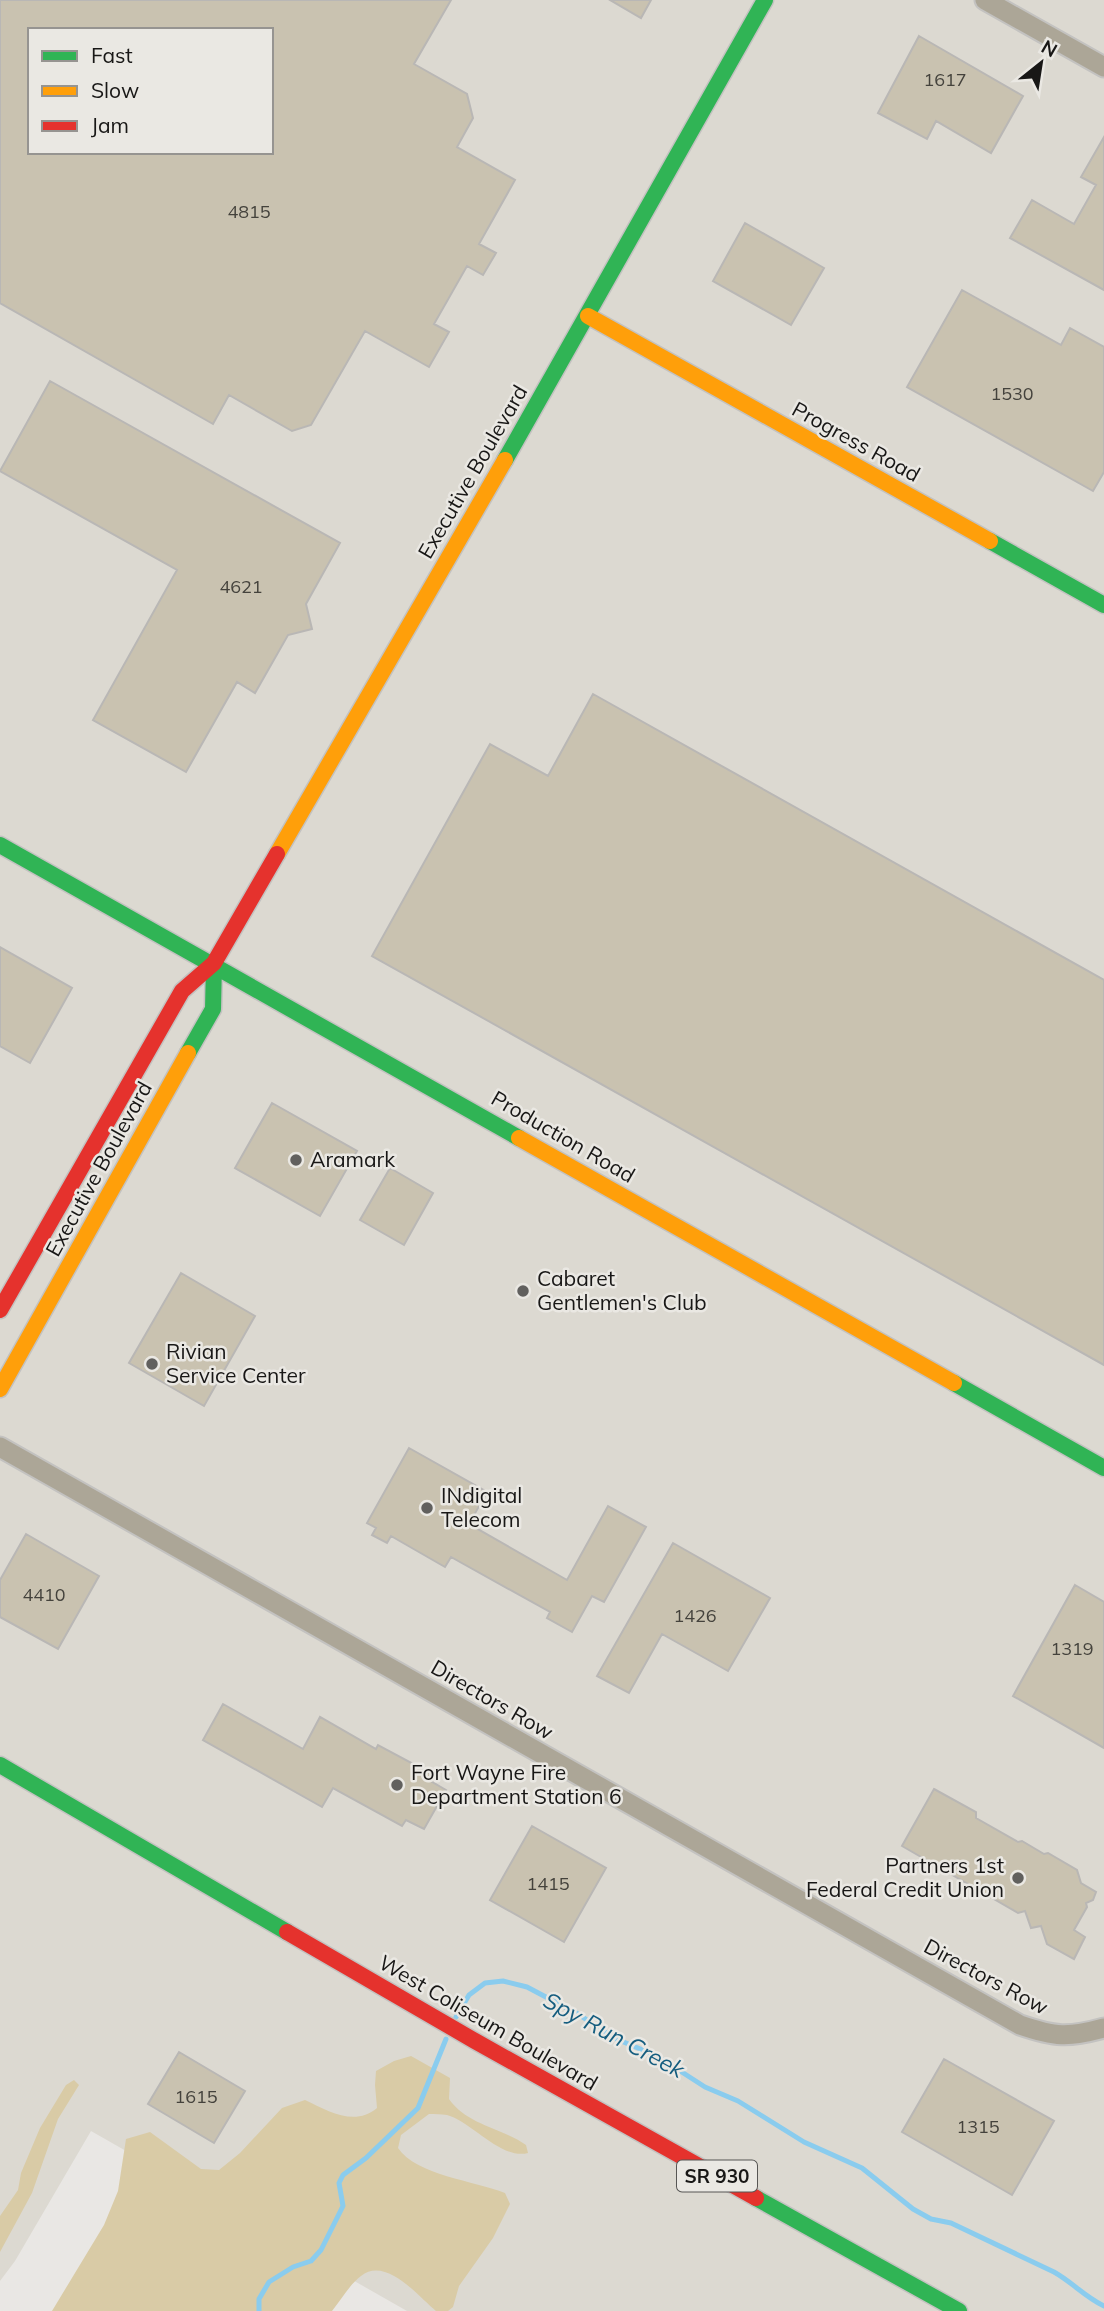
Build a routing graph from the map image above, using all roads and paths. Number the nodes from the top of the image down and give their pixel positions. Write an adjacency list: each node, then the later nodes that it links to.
1 (765, 0): 4 (main road, Executive Boulevard)
2 (985, 0): 3 (street)
3 (1104, 67)
4 (587, 316): 5 (main road, Progress Road); 7 (main road, Executive Boulevard)
5 (1104, 605)
6 (0, 845): 7 (main road, Production Road)
7 (214, 964): 8 (main road, Executive Boulevard); 9 (main road, Executive Boulevard); 11 (main road, Production Road)
8 (0, 1310)
9 (0, 1389)
10 (0, 1447): 13 (street, Directors Row)
11 (1104, 1468)
12 (0, 1765): 14 (main road, West Coliseum Boulevard / SR 930)
13 (1104, 2028)
14 (959, 2311)

